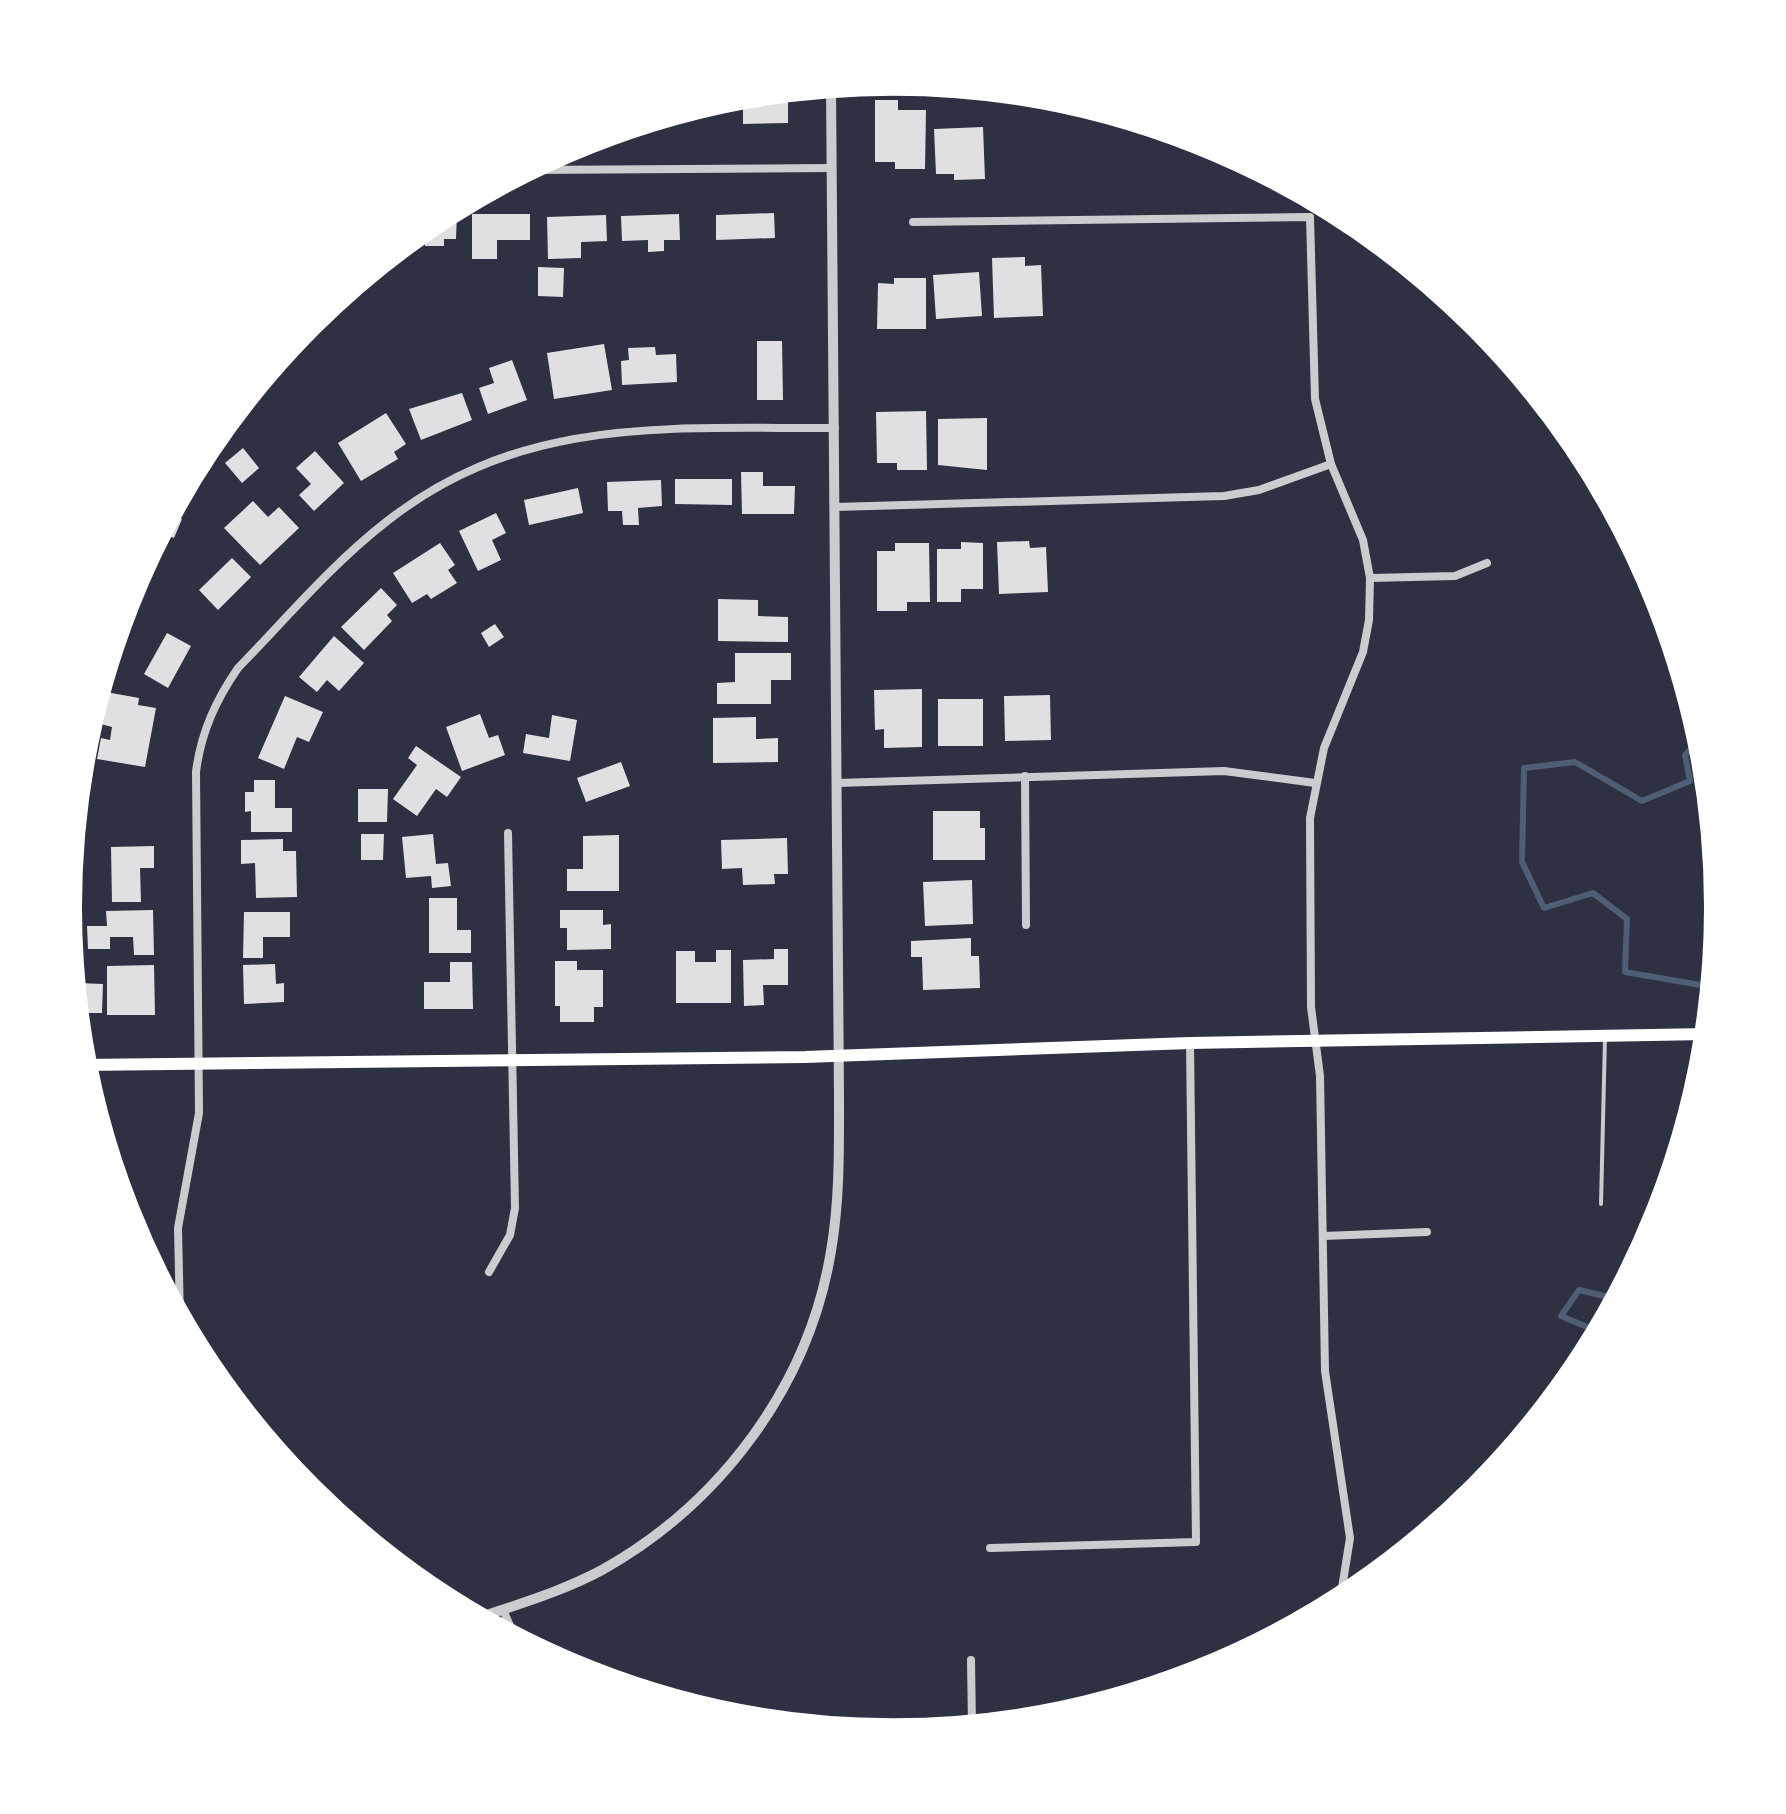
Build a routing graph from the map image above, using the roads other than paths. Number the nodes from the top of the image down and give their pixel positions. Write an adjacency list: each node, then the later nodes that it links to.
1 (831, 97): 2 (street)
2 (832, 168): 3 (street); 5 (street)
3 (551, 170)
4 (913, 222): 6 (street)
5 (835, 428): 7 (street); 21 (street)
6 (1331, 464): 7 (street); 9 (street)
7 (835, 507): 11 (street)
8 (1487, 563): 9 (street)
9 (1370, 578): 12 (street)
10 (1025, 776): 11 (street); 12 (street); 14 (street)
11 (837, 783): 19 (street)
12 (1315, 783): 17 (street)
13 (508, 833): 20 (street)
14 (1026, 925)
15 (1695, 1034): 16 (main road)
16 (1605, 1036): 17 (main road); 23 (lane)
17 (1317, 1041): 18 (main road); 25 (street)
18 (1190, 1043): 19 (main road); 28 (street)
19 (839, 1056): 20 (main road); 30 (street)
20 (512, 1061): 21 (main road); 26 (street)
21 (198, 1064): 22 (main road); 27 (street)
22 (96, 1065)
23 (1601, 1204)
24 (1427, 1232): 25 (street)
25 (1323, 1236): 29 (street)
26 (489, 1272)
27 (179, 1295)
28 (990, 1548)
29 (1343, 1584)
30 (503, 1610): 31 (street); 32 (street)
31 (491, 1614)
32 (509, 1623)
33 (971, 1660): 34 (street)
34 (972, 1716)

